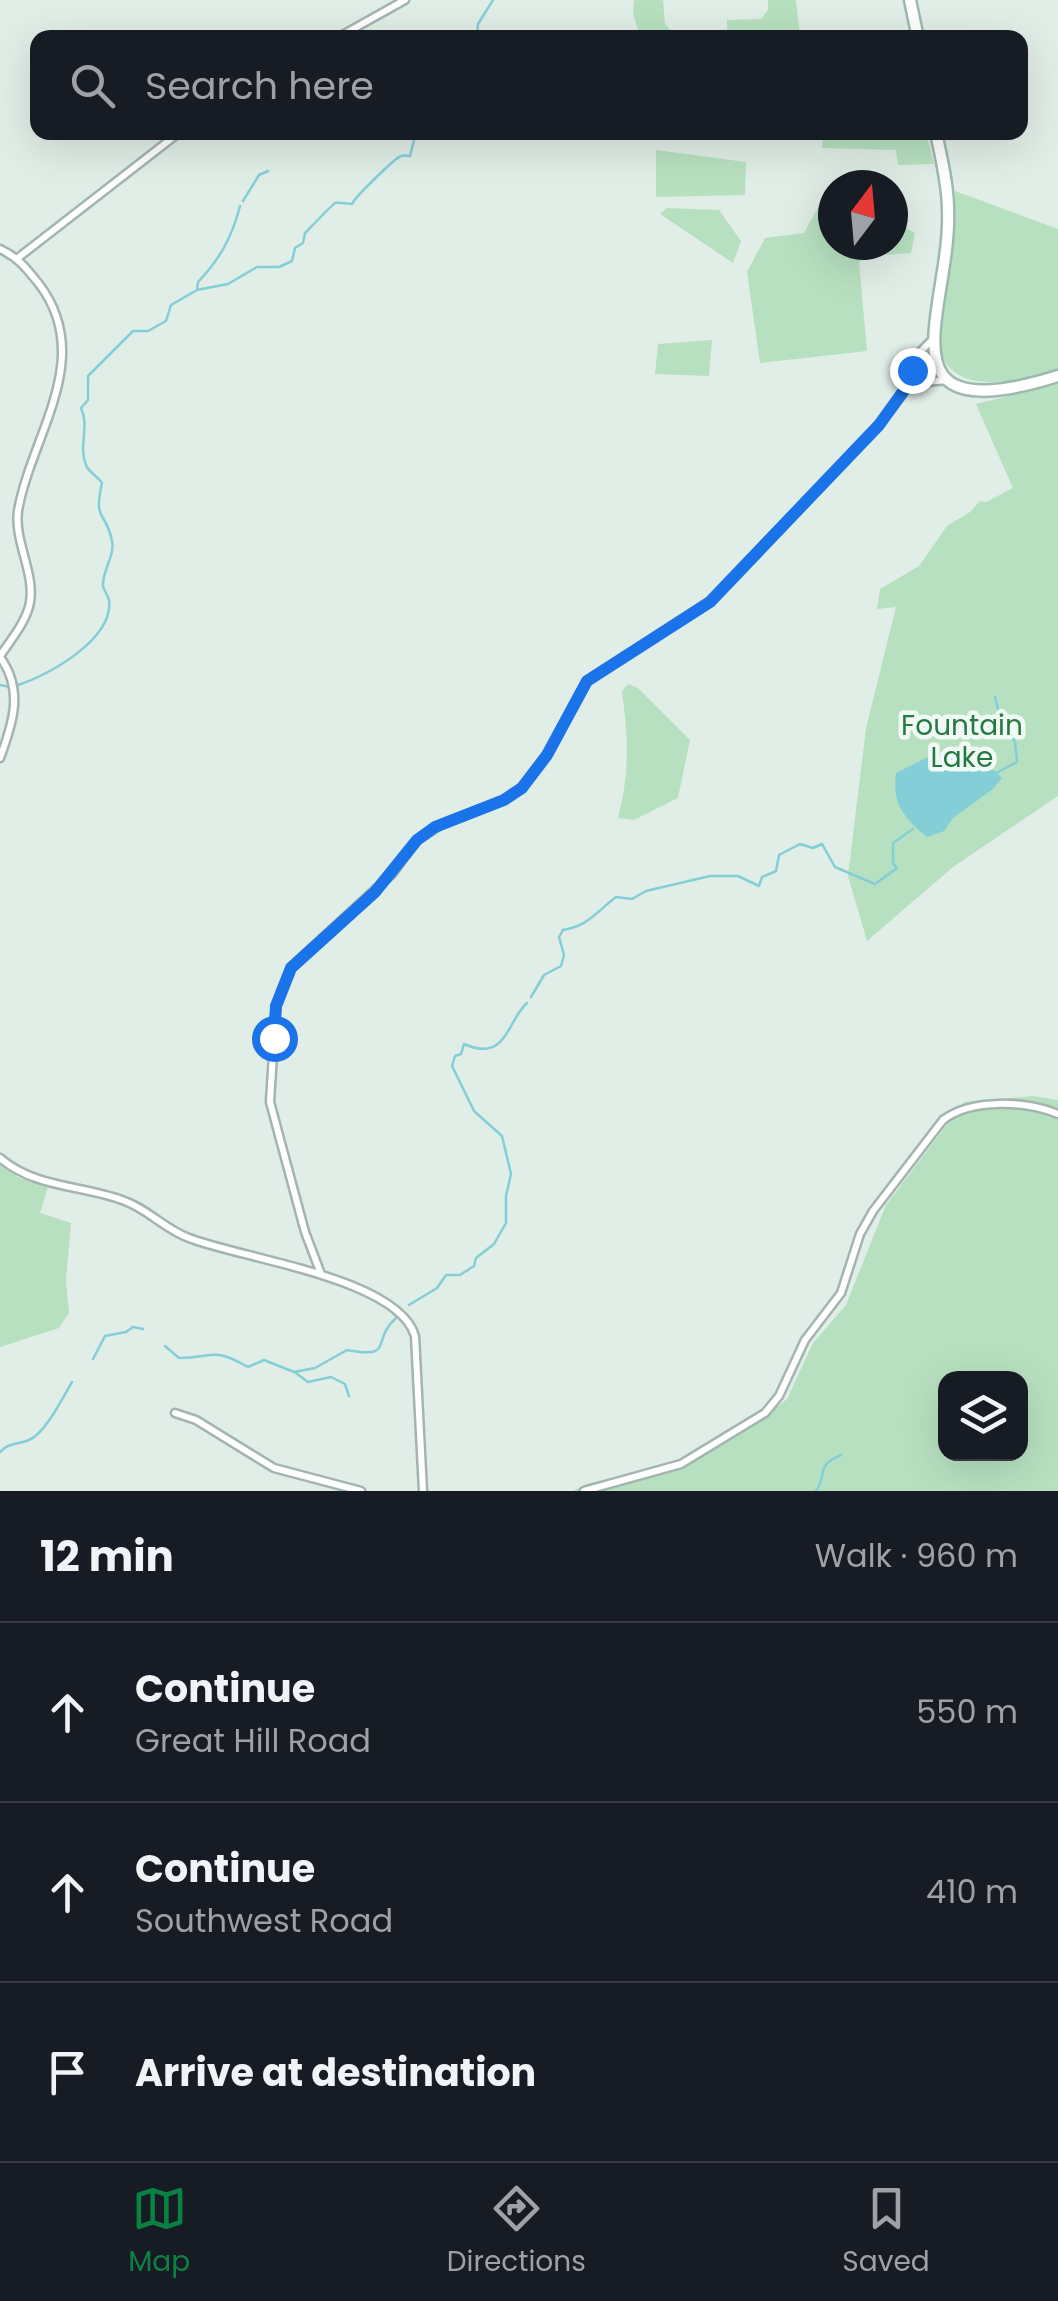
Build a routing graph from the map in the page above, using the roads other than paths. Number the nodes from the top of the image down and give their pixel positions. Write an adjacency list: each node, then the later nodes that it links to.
1 (405, 0): 3 (street)
2 (910, 0): 4 (main road)
3 (351, 30)
4 (916, 30)
5 (170, 140): 8 (street)
6 (937, 140): 9 (main road)
7 (0, 249): 8 (street)
8 (18, 258): 13 (street)
9 (932, 340): 11 (main road); 12 (street)
10 (1058, 376): 11 (main road)
11 (949, 380): 12 (street)
12 (910, 382): 17 (street)
13 (0, 657): 14 (street)
14 (0, 758)
15 (1058, 1114): 21 (street)
16 (0, 1158): 17 (street)
17 (321, 1274): 20 (street)
18 (175, 1413): 19 (street)
19 (360, 1491)
20 (421, 1491)
21 (584, 1491)

